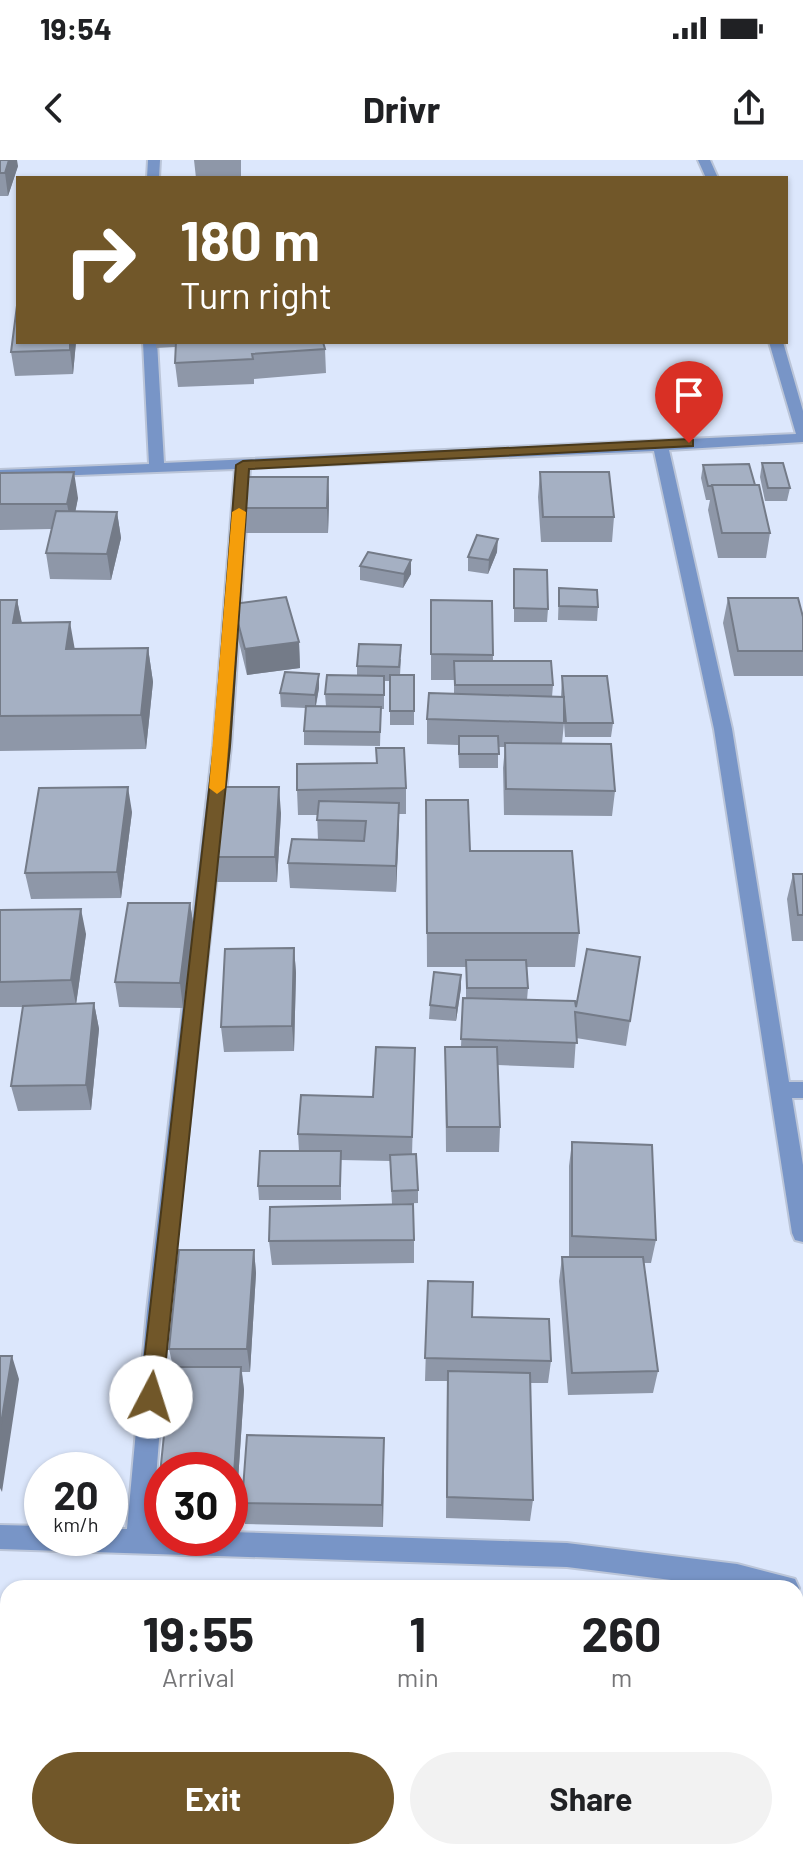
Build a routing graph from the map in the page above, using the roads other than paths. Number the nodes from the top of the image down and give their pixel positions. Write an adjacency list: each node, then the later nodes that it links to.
1 (150, 344): 6 (street)
2 (777, 344): 3 (street)
3 (803, 436): 4 (street)
4 (660, 444): 5 (street); 8 (street)
5 (243, 465): 6 (street); 11 (street)
6 (157, 469): 7 (street)
7 (0, 474)
8 (792, 1090): 9 (street)
9 (803, 1233)
10 (0, 1537): 11 (street)
11 (139, 1541): 12 (street)
12 (753, 1580)

